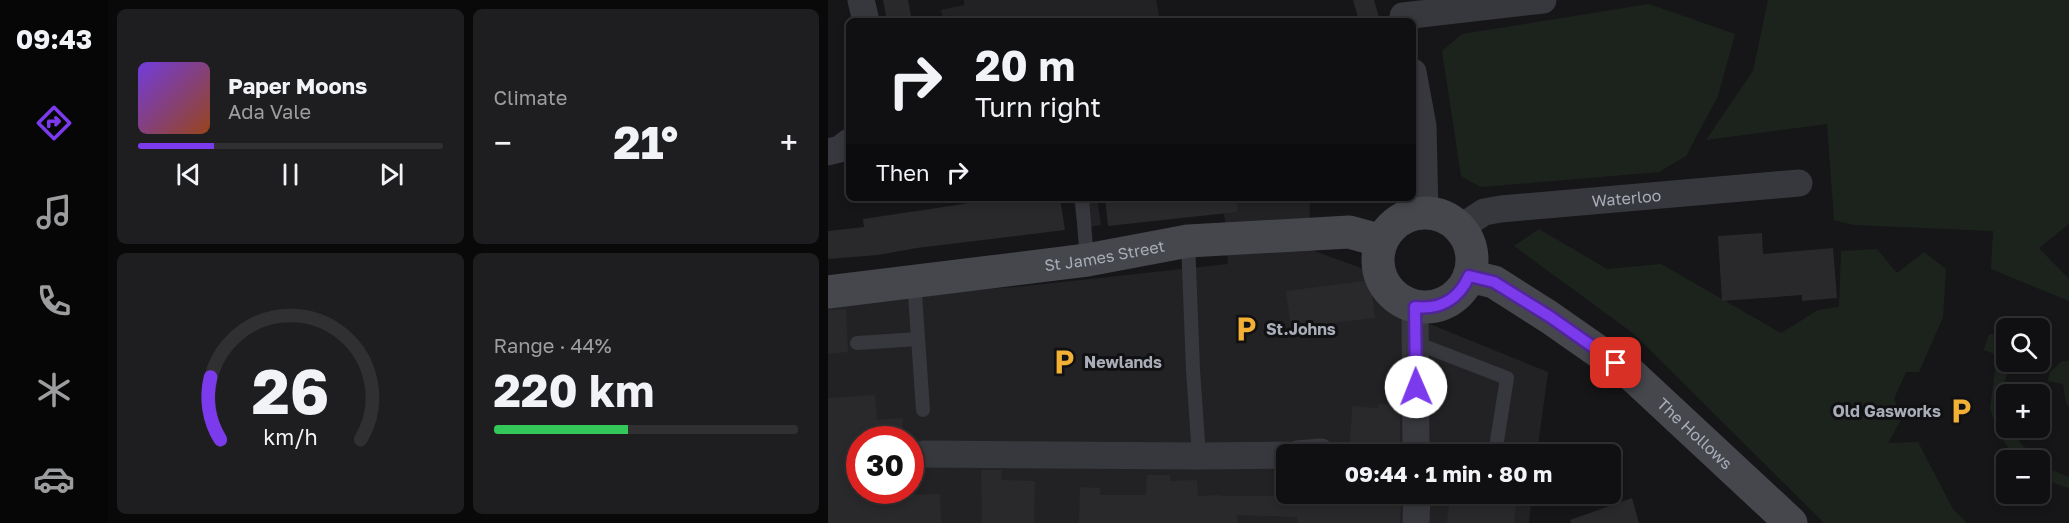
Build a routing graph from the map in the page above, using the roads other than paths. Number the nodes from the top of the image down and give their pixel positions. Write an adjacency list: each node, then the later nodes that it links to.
1 (861, 0): 4 (street)
2 (1543, 0): 3 (street)
3 (1402, 12)
4 (865, 18)
5 (1416, 88): 10 (street)
6 (846, 144): 7 (street)
7 (828, 152)
8 (1799, 183): 11 (street, Waterloo)
9 (1082, 201): 14 (lane)
10 (1425, 213): 11 (main road); 13 (main road)
11 (1460, 228): 15 (main road)
12 (1188, 241): 13 (main road, St James Street); 14 (main road, St James Street); 27 (lane)
13 (1382, 241): 18 (main road)
14 (1087, 260): 16 (main road, St James Street)
15 (1469, 276): 18 (main road); 30 (main road, The Hollows)
16 (914, 280): 17 (main road, St James Street); 19 (lane)
17 (828, 292)
18 (1415, 307): 21 (street)
19 (918, 339): 20 (lane); 22 (lane)
20 (857, 343)
21 (1416, 343): 23 (lane); 24 (street)
22 (923, 410)
23 (1497, 441)
24 (1416, 444)
25 (924, 454): 27 (street)
26 (1276, 455): 27 (street)
27 (1199, 456)
28 (1417, 504): 29 (street)
29 (1416, 523)
30 (1791, 523)

